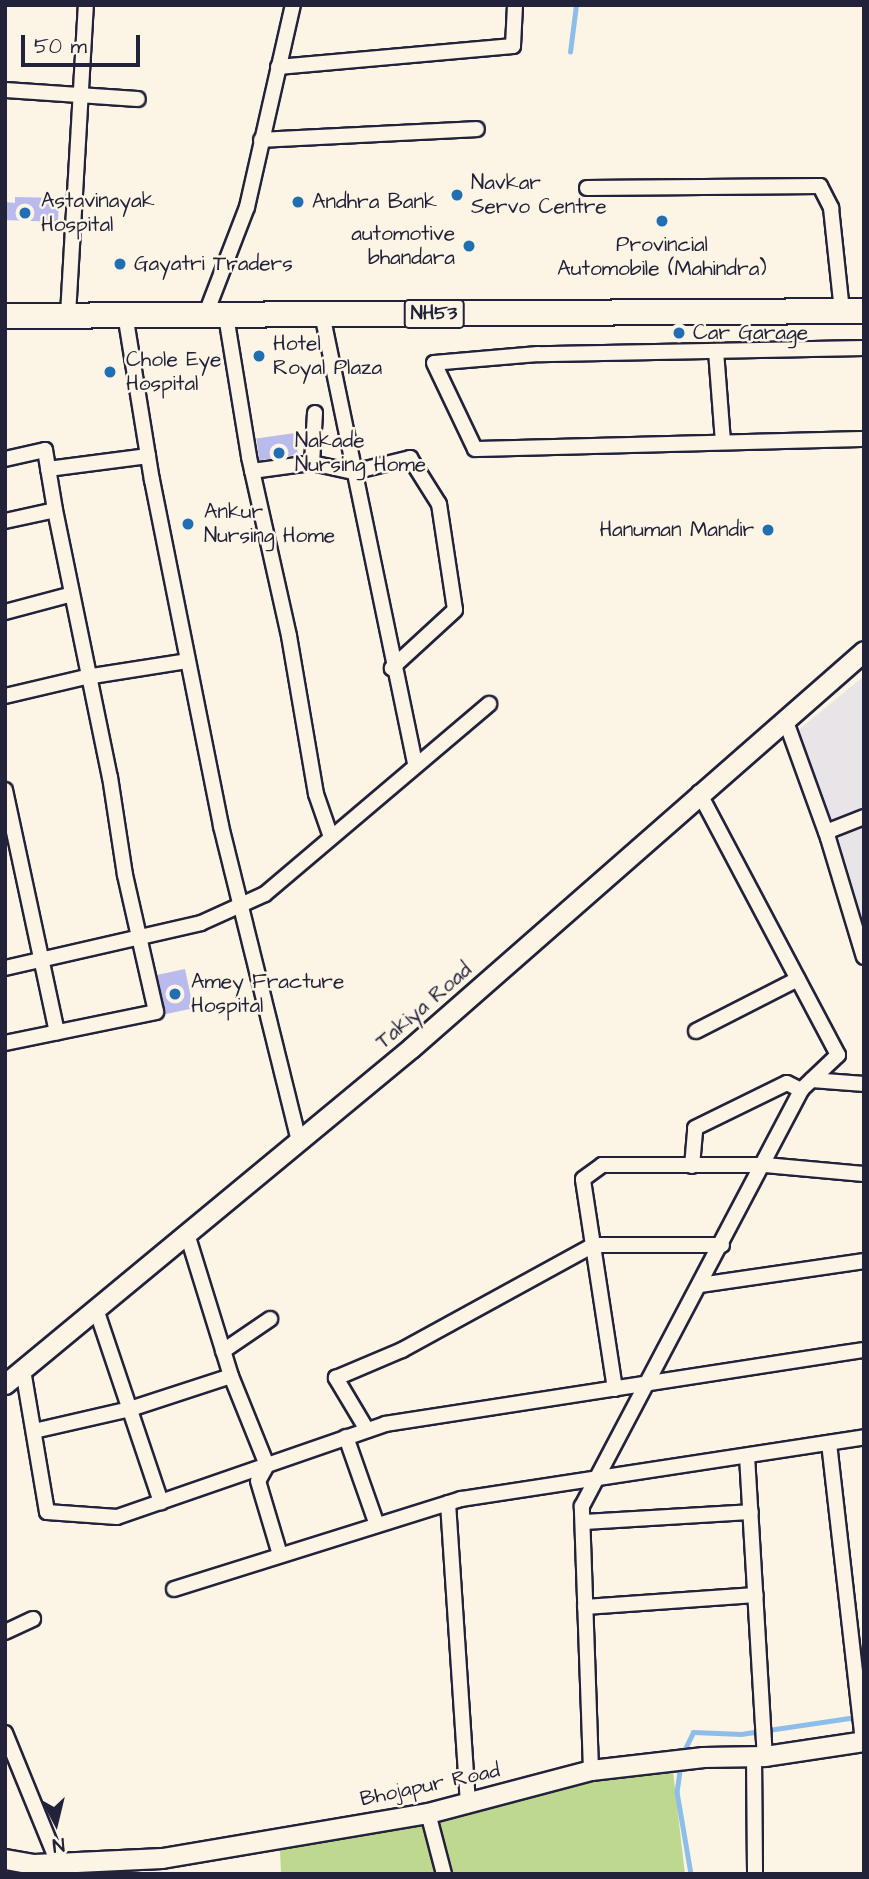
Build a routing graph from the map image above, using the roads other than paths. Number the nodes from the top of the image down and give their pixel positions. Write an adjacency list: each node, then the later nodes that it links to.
1 (86, 5): 6 (street)
2 (293, 5): 4 (street)
3 (515, 5): 4 (street)
4 (278, 67): 9 (street)
5 (5, 89): 6 (street)
6 (79, 94): 7 (street); 14 (street)
7 (138, 99)
8 (477, 129): 9 (street)
9 (261, 140): 16 (street)
10 (587, 188): 11 (street)
11 (853, 311): 13 (highway, NH53)
12 (125, 314): 14 (highway, NH53); 16 (highway, NH53); 22 (street)
13 (322, 314): 16 (highway, NH53); 27 (street)
14 (68, 315): 15 (highway, NH53)
15 (5, 316)
16 (216, 316): 26 (street)
17 (864, 348): 18 (street)
18 (716, 351): 21 (street); 21 (street)
19 (315, 413): 24 (street)
20 (864, 439): 21 (street)
21 (723, 442)
22 (148, 456): 25 (street); 33 (street)
23 (5, 459): 25 (street)
24 (312, 463): 26 (street); 27 (street)
25 (48, 468): 28 (street)
26 (252, 471): 44 (street)
27 (353, 472): 34 (street); 34 (street)
28 (54, 510): 29 (street); 30 (street)
29 (5, 521)
30 (69, 595): 31 (street); 35 (street)
31 (5, 612)
32 (864, 651): 38 (main road, Takiya Road)
33 (187, 662): 35 (street); 45 (street)
34 (392, 667): 39 (street)
35 (86, 677): 36 (street); 46 (street)
36 (5, 696)
37 (489, 704): 39 (street)
38 (785, 719): 41 (main road, Takiya Road); 43 (street)
39 (415, 764): 44 (street)
40 (5, 790): 48 (street)
41 (699, 793): 50 (street); 56 (main road, Takiya Road)
42 (864, 817): 43 (street)
43 (826, 832): 47 (street)
44 (331, 837): 45 (street)
45 (240, 905): 46 (street); 56 (street)
46 (139, 937): 48 (street); 52 (street)
47 (864, 957)
48 (41, 958): 49 (street); 52 (street)
49 (5, 968)
50 (798, 979): 51 (street); 55 (street)
51 (696, 1031)
52 (57, 1032): 53 (street)
53 (5, 1043)
54 (864, 1084): 55 (street)
55 (806, 1085): 57 (street); 58 (street)
56 (299, 1141): 60 (main road, Takiya Road)
57 (765, 1165): 58 (street); 59 (street); 62 (street)
58 (692, 1166): 61 (street)
59 (864, 1174)
60 (187, 1234): 65 (main road, Takiya Road); 68 (street)
61 (594, 1245): 62 (street); 72 (street); 74 (street)
62 (722, 1245): 64 (street)
63 (864, 1261): 64 (street)
64 (700, 1285): 71 (street)
65 (96, 1309): 70 (main road, Takiya Road); 73 (street)
66 (270, 1319): 68 (street)
67 (864, 1350): 71 (street)
68 (223, 1351): 69 (street)
69 (231, 1376): 73 (street); 80 (street)
70 (10, 1378): 75 (street)
71 (647, 1384): 72 (street); 81 (street)
72 (615, 1389): 74 (street)
73 (130, 1409): 75 (street); 82 (street)
74 (367, 1430): 76 (street)
75 (34, 1431): 82 (street)
76 (346, 1437): 80 (street); 86 (street)
77 (864, 1437): 78 (street)
78 (829, 1443): 79 (street); 94 (street)
79 (747, 1456): 81 (street); 84 (street)
80 (267, 1465): 82 (street); 87 (street)
81 (598, 1479): 83 (street); 85 (street)
82 (161, 1502)
83 (448, 1503): 86 (street); 97 (street)
84 (751, 1512): 85 (street); 89 (street)
85 (583, 1522): 90 (street)
86 (377, 1525): 87 (street)
87 (280, 1555): 88 (street)
88 (174, 1589)
89 (756, 1594): 90 (street); 95 (street)
90 (585, 1607): 96 (street)
91 (33, 1619): 92 (street)
92 (5, 1632)
93 (5, 1733): 100 (street)
94 (863, 1737): 95 (main road, Bhojapur Road)
95 (760, 1751): 96 (main road, Bhojapur Road); 102 (street)
96 (590, 1770): 97 (main road, Bhojapur Road)
97 (468, 1803): 98 (main road, Bhojapur Road)
98 (428, 1813): 100 (main road, Bhojapur Road); 101 (street)
99 (5, 1859): 100 (main road, Bhojapur Road)
100 (58, 1863)
101 (444, 1874)
102 (755, 1874)

